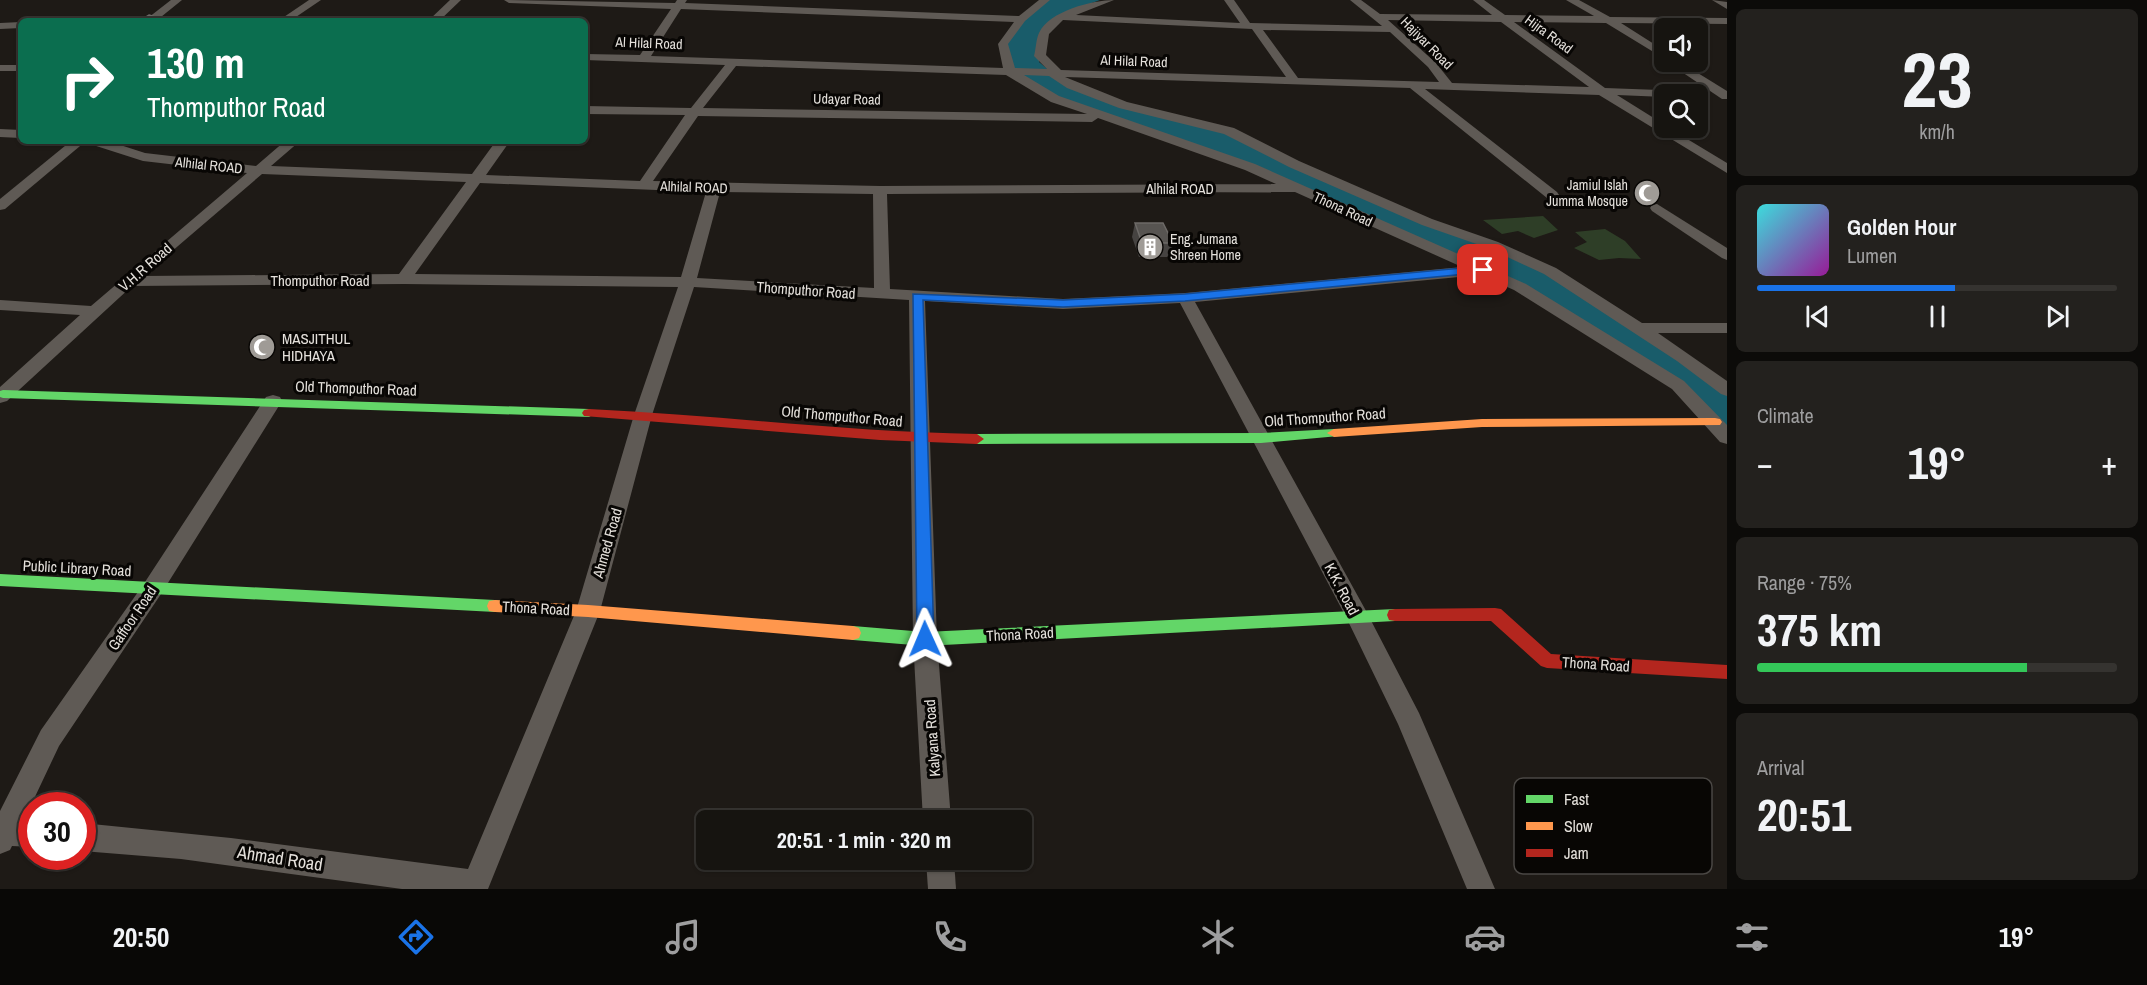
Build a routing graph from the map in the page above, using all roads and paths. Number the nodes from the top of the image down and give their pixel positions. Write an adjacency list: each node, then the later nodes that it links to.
1 (177, 0): 16 (street)
2 (316, 0): 17 (street)
3 (456, 0): 18 (street)
4 (508, 0): 12 (street)
5 (1046, 0): 19 (street)
6 (1109, 0): 14 (street)
7 (1229, 0): 25 (street)
8 (1355, 0): 15 (street, Hajiyar Road)
9 (1478, 0): 20 (street, Hijra Road)
10 (1571, 0): 21 (street)
11 (1717, 0): 13 (street)
12 (680, 2): 19 (street); 29 (street)
13 (1727, 6)
14 (1060, 17): 25 (street); 35 (street)
15 (1378, 17): 20 (street); 26 (street, Hajiyar Road)
16 (153, 18)
17 (288, 18)
18 (436, 18)
19 (1021, 19): 33 (street)
20 (1503, 19): 21 (street); 39 (street, Hijra Road)
21 (1611, 21): 22 (street); 27 (street)
22 (1727, 21)
23 (18, 25): 24 (street)
24 (0, 26)
25 (1252, 27): 26 (street); 36 (street)
26 (1393, 29): 38 (street, Hajiyar Road)
27 (1654, 49)
28 (588, 57): 29 (street, Al Hilal Road)
29 (644, 58): 30 (street, Al Hilal Road)
30 (734, 61): 33 (street, Al Hilal Road); 44 (street)
31 (0, 68): 32 (street)
32 (18, 68)
33 (1010, 72): 35 (street, Al Hilal Road); 45 (street, Thona Road)
34 (1689, 72): 42 (street)
35 (1055, 73): 36 (street, Al Hilal Road); 72 (street)
36 (1295, 81): 37 (street, Al Hilal Road)
37 (1413, 85): 38 (street, Al Hilal Road); 59 (street)
38 (1448, 86): 39 (street, Al Hilal Road)
39 (1604, 92): 40 (street, Al Hilal Road); 52 (street, Hijra Road)
40 (1654, 93)
41 (1708, 95): 42 (street)
42 (1726, 96)
43 (588, 110): 44 (street, Udayar Road)
44 (694, 112): 45 (street, Udayar Road); 55 (street)
45 (1109, 119): 57 (street, Thona Road)
46 (0, 134): 47 (street)
47 (18, 134)
48 (75, 144): 60 (street)
49 (103, 144): 53 (street, Alhilal ROAD)
50 (289, 144): 53 (street, V.H.R Road)
51 (501, 144): 54 (street)
52 (1727, 169)
53 (258, 170): 54 (street, Alhilal ROAD); 65 (street, V.H.R Road)
54 (477, 178): 55 (street, Alhilal ROAD); 64 (street)
55 (644, 185): 56 (street, Alhilal ROAD)
56 (714, 188): 58 (street, Alhilal ROAD); 66 (street, Ahmed Road)
57 (1298, 188): 58 (street, Alhilal ROAD); 63 (street, Thona Road)
58 (880, 190): 67 (street)
59 (1552, 195)
60 (0, 207)
61 (1657, 208): 62 (street)
62 (1727, 255)
63 (1483, 270): 69 (street, Thomputhor Road); 78 (street, Thona Road)
64 (404, 279): 65 (street, Thomputhor Road); 66 (street, Thomputhor Road)
65 (128, 281): 71 (street, V.H.R Road)
66 (688, 282): 67 (street, Thomputhor Road); 77 (street, Ahmed Road)
67 (882, 295): 68 (street, Thomputhor Road)
68 (917, 297): 69 (street, Thomputhor Road); 81 (street, Kalyana Road)
69 (1185, 298): 80 (street, K.K. Road)
70 (0, 305): 71 (street)
71 (96, 310): 75 (street, V.H.R Road)
72 (1641, 328): 73 (street); 74 (street)
73 (1727, 328)
74 (1727, 390)
75 (1, 395): 76 (street, Old Thomputhor Road)
76 (273, 401): 77 (street, Old Thomputhor Road); 83 (street, Gaffoor Road)
77 (643, 415): 81 (street, Old Thomputhor Road); 84 (street, Ahmed Road)
78 (1715, 422): 79 (street, Thona Road); 80 (street, Old Thomputhor Road)
79 (1727, 437)
80 (1261, 438): 81 (street, Old Thomputhor Road); 85 (street, K.K. Road)
81 (921, 439): 86 (street, Kalyana Road)
82 (0, 580): 83 (street, Public Library Road)
83 (153, 588): 84 (street, Thona Road); 90 (street, Gaffoor Road)
84 (588, 611): 86 (street, Thona Road); 93 (street, Ahmed Road)
85 (1357, 616): 86 (street, Thona Road); 87 (street, Thona Road); 95 (street, K.K. Road)
86 (925, 639): 88 (street, Kalyana Road)
87 (1727, 672)
88 (936, 810)
89 (18, 835): 90 (street)
90 (2, 836)
91 (96, 838): 93 (street, Ahmad Road)
92 (941, 870): 94 (street)
93 (475, 887)
94 (942, 889)
95 (1481, 889)

